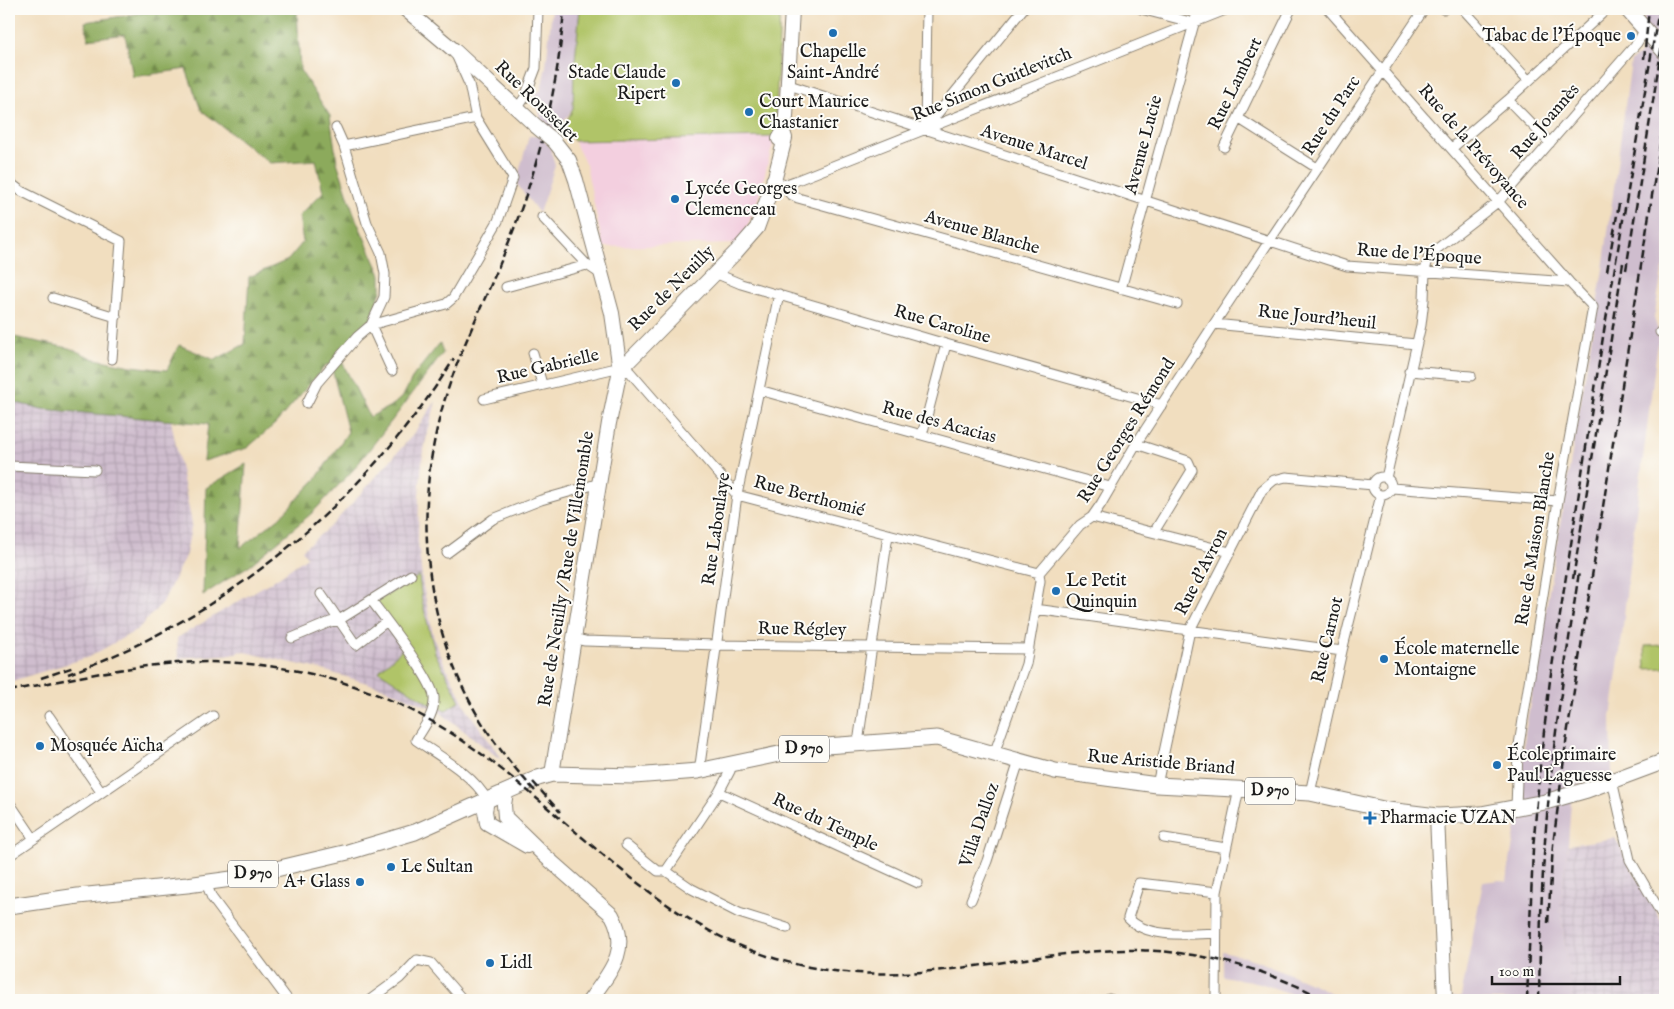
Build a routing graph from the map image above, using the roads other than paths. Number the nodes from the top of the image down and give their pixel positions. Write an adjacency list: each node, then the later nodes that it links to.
1 (405, 9): 17 (street, Rue Rousselet)
2 (538, 9): 23 (street)
3 (792, 9): 21 (street, Rue de Neuilly)
4 (927, 9): 27 (street)
5 (1023, 9): 27 (street)
6 (1142, 9): 15 (street)
7 (1198, 9): 15 (street, Avenue Lucie)
8 (1228, 9): 15 (street, Rue Simon Guitlevitch)
9 (1291, 9): 25 (street, Rue Lambert)
10 (1328, 9): 19 (street, Rue de la Prévoyance)
11 (1424, 9): 19 (street, Rue du Parc)
12 (1463, 9): 20 (street)
13 (1607, 9): 20 (street)
14 (1627, 9): 16 (main road)
15 (1194, 23): 27 (street, Rue Simon Guitlevitch); 35 (street, Avenue Lucie)
16 (1645, 29): 18 (main road); 28 (street, Rue Joannès)
17 (454, 51): 23 (street, Rue Rousselet); 24 (street)
18 (1665, 52)
19 (1382, 69): 31 (street, Rue de la Prévoyance); 32 (street, Rue du Parc)
20 (1529, 81): 22 (street)
21 (789, 85): 27 (street, Avenue Marcel); 33 (street, Rue de Neuilly)
22 (1508, 100): 28 (street); 31 (street)
23 (517, 109): 42 (street, Rue Rousselet, bridge)
24 (476, 118): 29 (street); 52 (street)
25 (1238, 118): 30 (street, Rue Lambert); 32 (street)
26 (336, 128): 29 (street)
27 (925, 129): 33 (street, Rue Simon Guitlevitch); 35 (street, Avenue Marcel)
28 (1550, 143): 36 (street, Rue Joannès)
29 (344, 146): 52 (street)
30 (1224, 147)
31 (1452, 148): 36 (street, Rue de la Prévoyance)
32 (1317, 168): 38 (street, Rue du Parc)
33 (775, 181): 41 (street, Rue de Neuilly); 45 (street, Avenue Blanche)
34 (9, 182): 50 (street)
35 (1146, 201): 38 (street, Avenue Marcel); 45 (street, Avenue Lucie)
36 (1499, 201): 40 (street, Rue Joannès); 43 (street, Rue de la Prévoyance)
37 (542, 217): 39 (street)
38 (1269, 242): 40 (street, Rue de l'Époque); 51 (street, Rue Georges Rémond)
39 (587, 265): 42 (street); 44 (street)
40 (1425, 271): 43 (street, Rue de l'Époque); 54 (street)
41 (715, 273): 46 (street, Rue Caroline); 57 (street, Rue de Neuilly)
42 (602, 275): 57 (street, Rue Rousselet)
43 (1569, 282): 49 (street, Rue de la Prévoyance)
44 (506, 287)
45 (1121, 289): 48 (street, Avenue Blanche)
46 (779, 294): 53 (street, Rue Caroline); 62 (street, Rue Laboulaye)
47 (53, 298): 50 (street)
48 (1177, 304)
49 (1593, 306): 77 (street, Rue de Maison Blanche)
50 (116, 316): 56 (street)
51 (1214, 324): 54 (street, Rue Jourd'heuil); 65 (street, Rue Georges Rémond)
52 (371, 325): 59 (street); 64 (street)
53 (946, 344): 65 (street, Rue Caroline); 66 (street)
54 (1416, 344): 58 (street)
55 (533, 353): 61 (street)
56 (112, 359)
57 (620, 370): 61 (street, Rue Gabrielle); 71 (street, Rue de Neuilly / Rue de Villemomble); 75 (street, Rue Berthomié)
58 (1410, 370): 60 (street); 70 (street)
59 (392, 371)
60 (1471, 376)
61 (542, 384): 63 (street, Rue Gabrielle)
62 (758, 390): 66 (street, Rue des Acacias); 75 (street, Rue Laboulaye)
63 (484, 399)
64 (308, 403)
65 (1162, 404): 67 (street, Rue Georges Rémond)
66 (922, 435): 73 (street, Rue des Acacias)
67 (1136, 444): 73 (street, Rue Georges Rémond); 79 (street)
68 (9, 466): 69 (street)
69 (94, 470)
70 (1386, 478): 72 (street); 74 (street)
71 (600, 483): 82 (street); 92 (street, Rue de Neuilly / Rue de Villemomble)
72 (1373, 485): 76 (street); 81 (street, Rue d'Avron)
73 (1110, 487): 78 (street, Rue Georges Rémond)
74 (1392, 488): 76 (street); 77 (street)
75 (737, 495): 80 (street, Rue Berthomié); 93 (street, Rue Laboulaye)
76 (1381, 495): 96 (street, Rue Carnot)
77 (1558, 501): 115 (street, Rue de Maison Blanche)
78 (1092, 517): 79 (street); 83 (street, Rue Georges Rémond)
79 (1154, 532): 81 (street)
80 (888, 534): 83 (street, Rue Berthomié); 94 (street)
81 (1230, 552): 90 (street, Rue d'Avron)
82 (447, 553)
83 (1039, 573): 87 (street)
84 (411, 575): 86 (street)
85 (321, 594): 88 (street)
86 (371, 600): 88 (street); 89 (street)
87 (1036, 609): 90 (street); 95 (street)
88 (339, 620): 89 (street); 91 (street)
89 (387, 621): 113 (street)
90 (1190, 630): 96 (street); 107 (street, Rue d'Avron)
91 (292, 638)
92 (575, 639): 93 (street, Rue Régley); 105 (street, Rue de Neuilly / Rue de Villemomble)
93 (717, 645): 94 (street, Rue Régley); 104 (street, Rue Laboulaye)
94 (872, 647): 95 (street, Rue Régley); 99 (street)
95 (1029, 649): 100 (street)
96 (1342, 651): 112 (street, Rue Carnot)
97 (49, 716): 109 (street)
98 (213, 716): 109 (street)
99 (858, 743): 100 (main road, Rue Aristide Briand / D 970); 103 (main road, D 970)
100 (994, 754): 101 (main road, Rue Aristide Briand / D 970)
101 (1019, 761): 107 (main road, Rue Aristide Briand / D 970); 130 (street, Villa Dalloz)
102 (1665, 761): 106 (main road, Rue Aristide Briand / D 970)
103 (731, 765): 104 (main road, D 970); 111 (street)
104 (698, 771): 105 (main road, D 970)
105 (552, 774): 110 (main road, D 970)
106 (1612, 780): 115 (main road, Rue Aristide Briand / D 970); 132 (street)
107 (1157, 785): 108 (main road, Rue Aristide Briand / D 970)
108 (1239, 789): 112 (main road, Rue Aristide Briand / D 970); 123 (street)
109 (101, 792): 121 (street)
110 (506, 792): 113 (main road, D 970); 118 (street)
111 (719, 792): 126 (street); 128 (street, Rue du Temple)
112 (1310, 793): 117 (main road, Rue Aristide Briand / D 970)
113 (487, 800): 116 (main road, D 970); 118 (street); 119 (street)
114 (9, 802): 121 (street)
115 (1516, 808): 117 (main road, Rue Aristide Briand / D 970)
116 (461, 812): 119 (street); 127 (main road, D 970)
117 (1437, 816): 140 (street)
118 (505, 818): 125 (street)
119 (487, 823): 125 (street)
120 (1164, 838): 123 (street)
121 (34, 839): 124 (street)
122 (626, 845): 126 (street)
123 (1226, 848): 129 (street)
124 (9, 856)
125 (545, 856): 135 (street)
126 (666, 871): 133 (street)
127 (206, 882): 131 (main road, D 970); 136 (street)
128 (918, 883)
129 (1217, 892): 134 (street); 134 (street)
130 (971, 900)
131 (9, 906)
132 (1665, 920)
133 (786, 928)
134 (1216, 932): 139 (street)
135 (594, 999)
136 (288, 1000)
137 (370, 1000): 138 (street)
138 (463, 1000)
139 (1216, 1000)
140 (1445, 1000)

